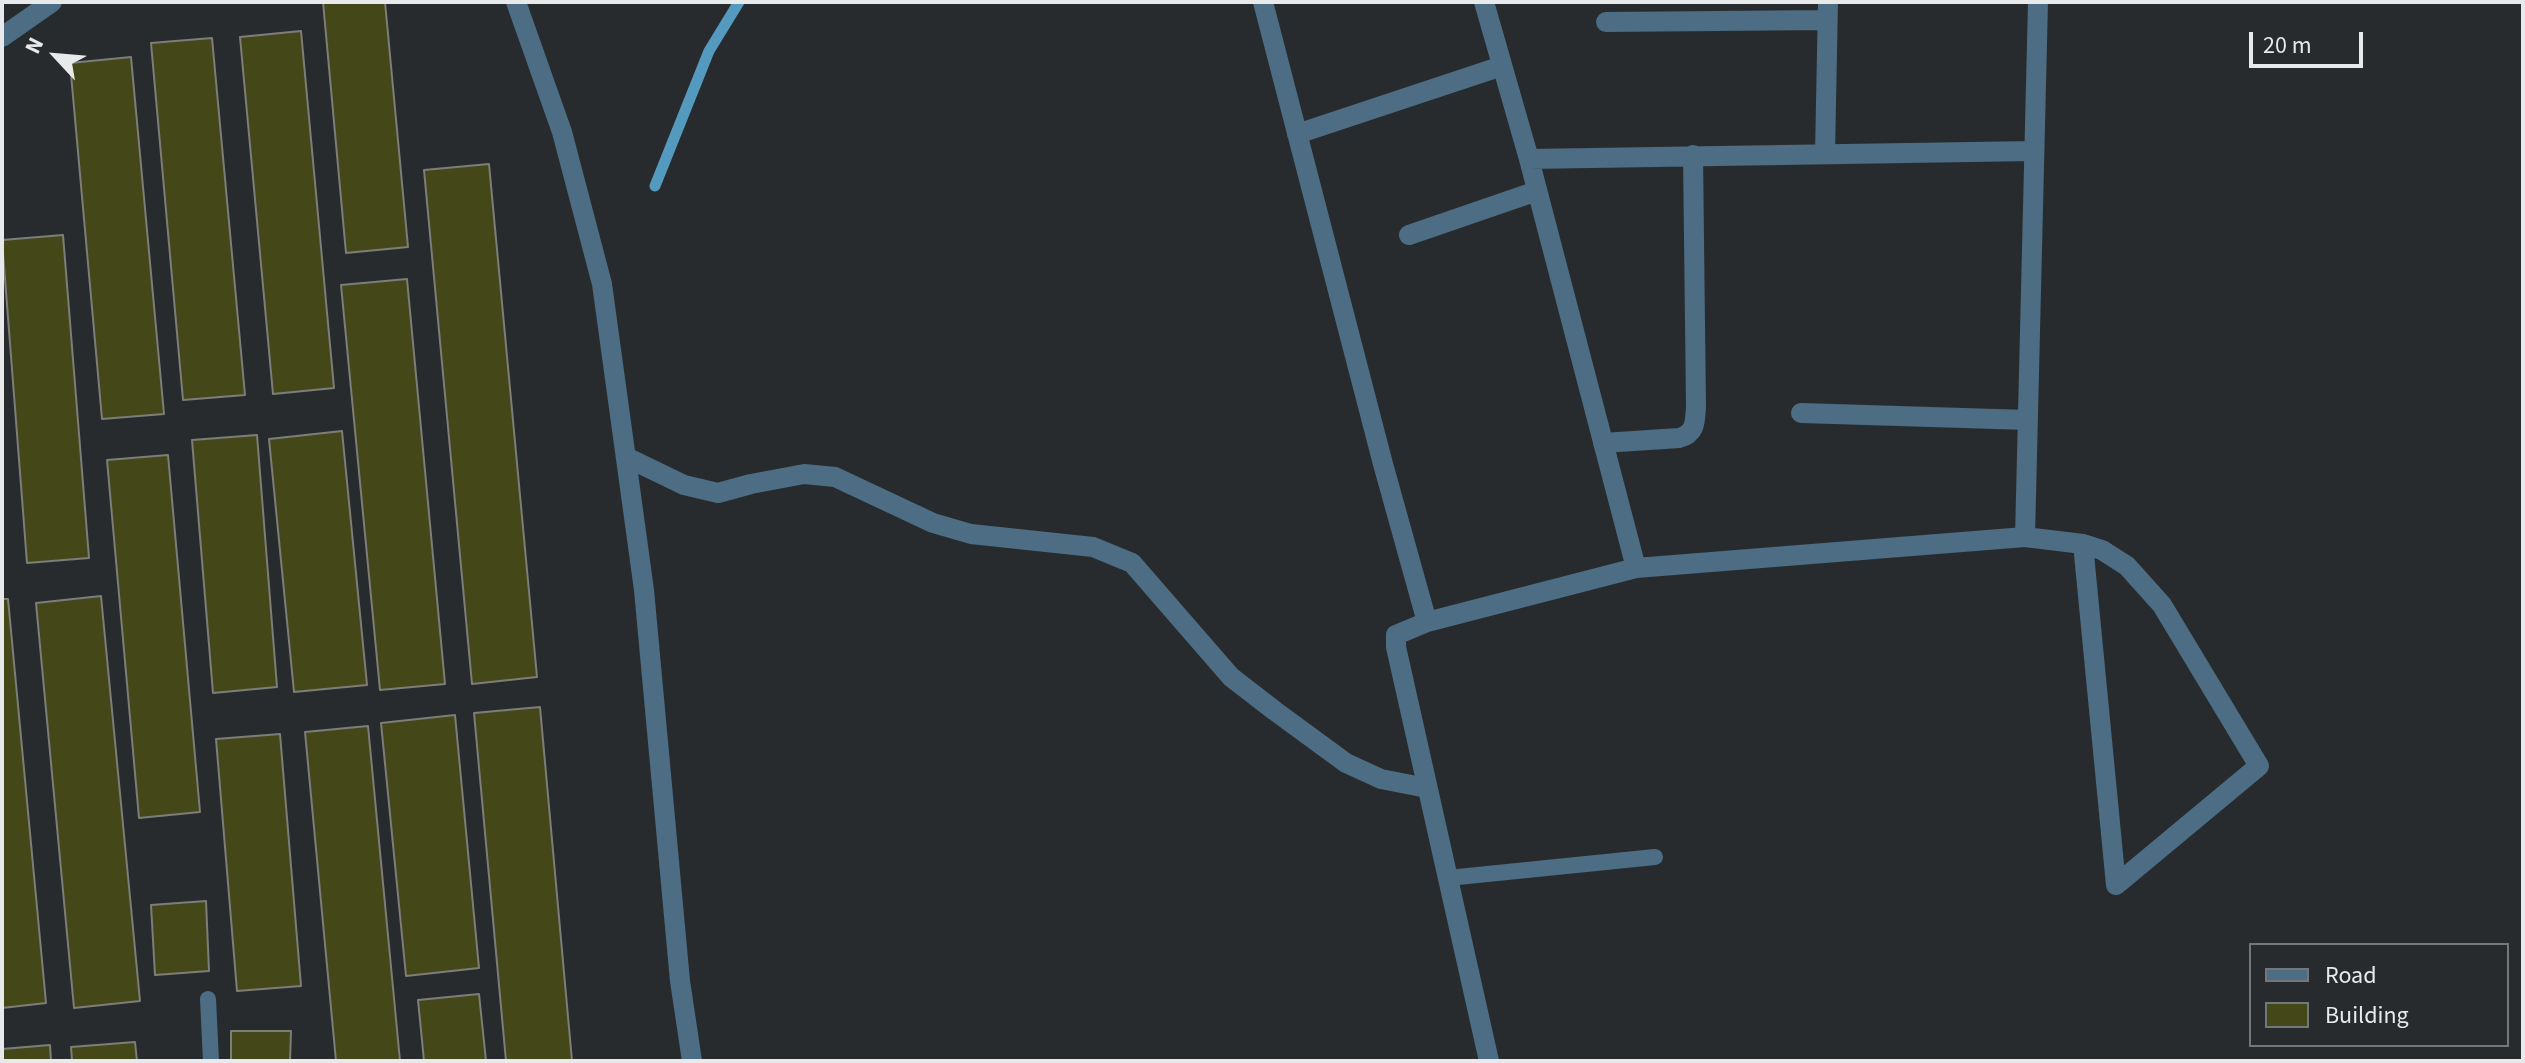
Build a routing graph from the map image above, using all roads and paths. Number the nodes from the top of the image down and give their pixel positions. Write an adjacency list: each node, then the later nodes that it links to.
1 (52, 2): 8 (street)
2 (516, 2): 20 (street)
3 (1263, 2): 10 (street)
4 (1484, 2): 9 (street)
5 (2038, 2): 11 (street)
6 (1828, 11): 7 (street); 12 (street)
7 (1606, 22)
8 (2, 37)
9 (1502, 66): 10 (street); 14 (street)
10 (1297, 134): 24 (street)
11 (2034, 151): 12 (street); 18 (street)
12 (1825, 154): 13 (street)
13 (1693, 155): 14 (street); 19 (street)
14 (1529, 159): 15 (street)
15 (1537, 191): 16 (street); 19 (street)
16 (1409, 235)
17 (1801, 413): 18 (street)
18 (2028, 420): 21 (street)
19 (1603, 443): 23 (street)
20 (626, 457): 25 (street); 30 (street)
21 (2025, 537): 22 (street); 23 (street)
22 (2083, 544): 22 (street)
23 (1636, 568): 24 (street)
24 (1427, 622): 25 (street)
25 (1427, 788): 27 (street)
26 (1655, 857): 27 (lane)
27 (1448, 878): 31 (street)
28 (208, 999): 29 (lane)
29 (211, 1061)
30 (692, 1061)
31 (1489, 1061)

